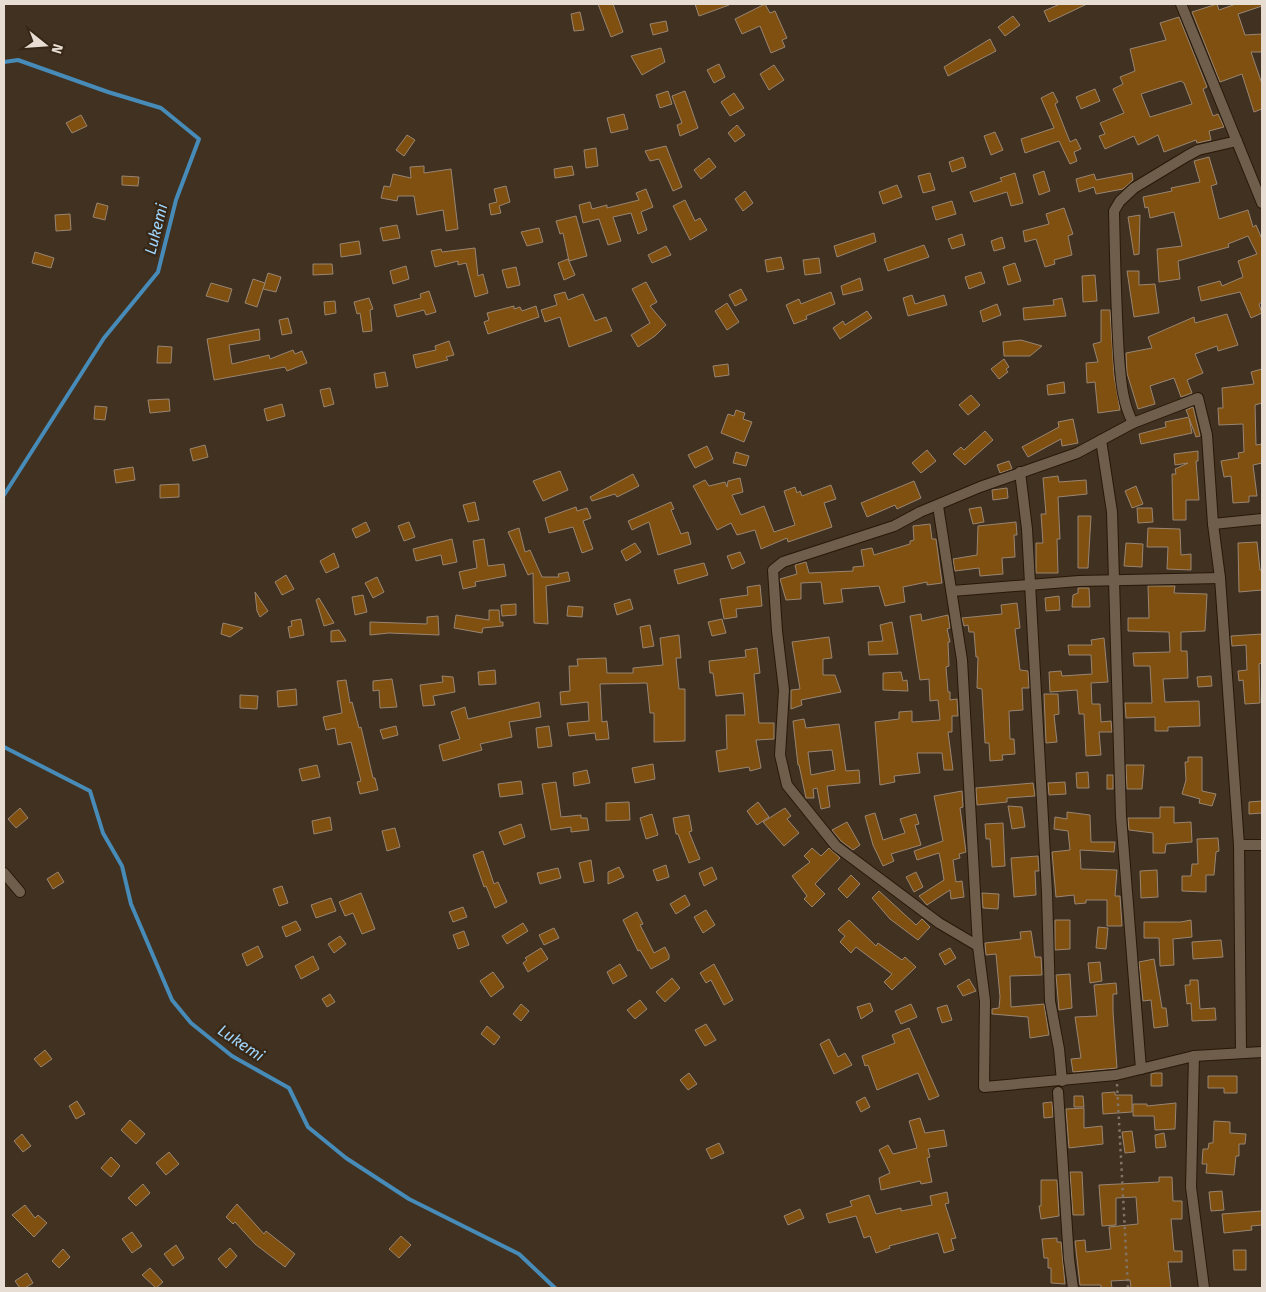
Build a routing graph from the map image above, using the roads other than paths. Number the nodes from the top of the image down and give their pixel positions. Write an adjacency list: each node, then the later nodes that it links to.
1 (1181, 4): 2 (street)
2 (1237, 141): 3 (street); 4 (street)
3 (1262, 203)
4 (1133, 424): 5 (street); 9 (street)
5 (1101, 440): 6 (street); 11 (street)
6 (1020, 472): 7 (street); 12 (street)
7 (938, 506): 13 (street); 18 (street)
8 (1262, 519): 9 (street)
9 (1214, 524): 10 (street)
10 (1220, 578): 11 (street); 14 (street)
11 (1113, 580): 12 (street); 22 (street)
12 (1028, 585): 13 (street); 23 (street)
13 (952, 591): 18 (street)
14 (1239, 845): 15 (street); 19 (street)
15 (1262, 845)
16 (4, 873): 17 (street)
17 (20, 892)
18 (978, 946): 23 (street)
19 (1241, 1052): 20 (street); 21 (street)
20 (1262, 1052)
21 (1194, 1056): 22 (street); 26 (street)
22 (1141, 1069): 23 (street)
23 (1062, 1081)
24 (1058, 1092): 25 (street)
25 (1073, 1288)
26 (1204, 1288)

